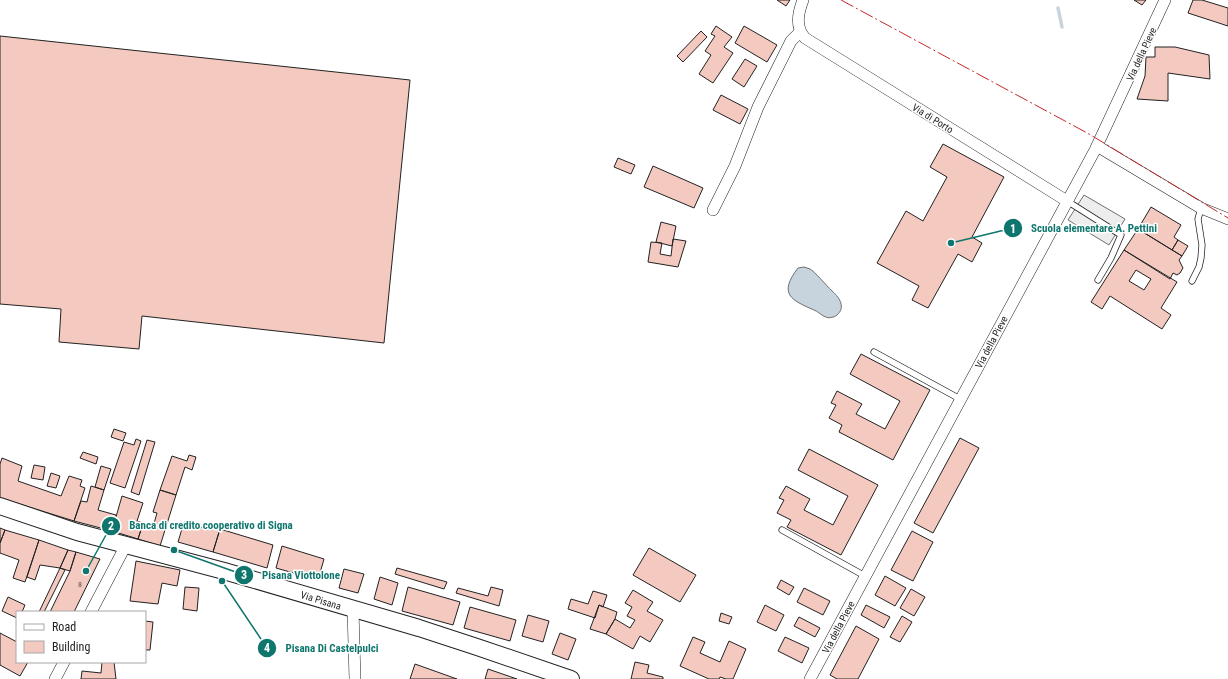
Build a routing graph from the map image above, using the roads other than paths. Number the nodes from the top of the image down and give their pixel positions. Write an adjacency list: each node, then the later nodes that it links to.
1 (803, 0): 3 (street)
2 (1165, 0): 4 (street, Via della Pieve)
3 (800, 32): 5 (street, Via di Porto); 7 (street)
4 (1097, 146): 5 (street, Via della Pieve); 6 (street)
5 (1067, 201): 9 (lane); 12 (street, Via della Pieve)
6 (1201, 208): 8 (street); 10 (lane)
7 (712, 210)
8 (1228, 218)
9 (1098, 280)
10 (1192, 281)
11 (874, 352): 12 (lane)
12 (960, 399): 16 (street, Via della Pieve)
13 (0, 506): 15 (main road, Via Pisana)
14 (782, 530): 16 (lane)
15 (126, 545): 17 (main road, Via Pisana); 18 (street)
16 (865, 576): 23 (street, Via della Pieve)
17 (353, 610): 21 (street); 22 (main road, Via Pisana)
18 (92, 611)
19 (63, 663): 20 (street)
20 (55, 679)
21 (355, 679)
22 (571, 679)
23 (810, 679)

